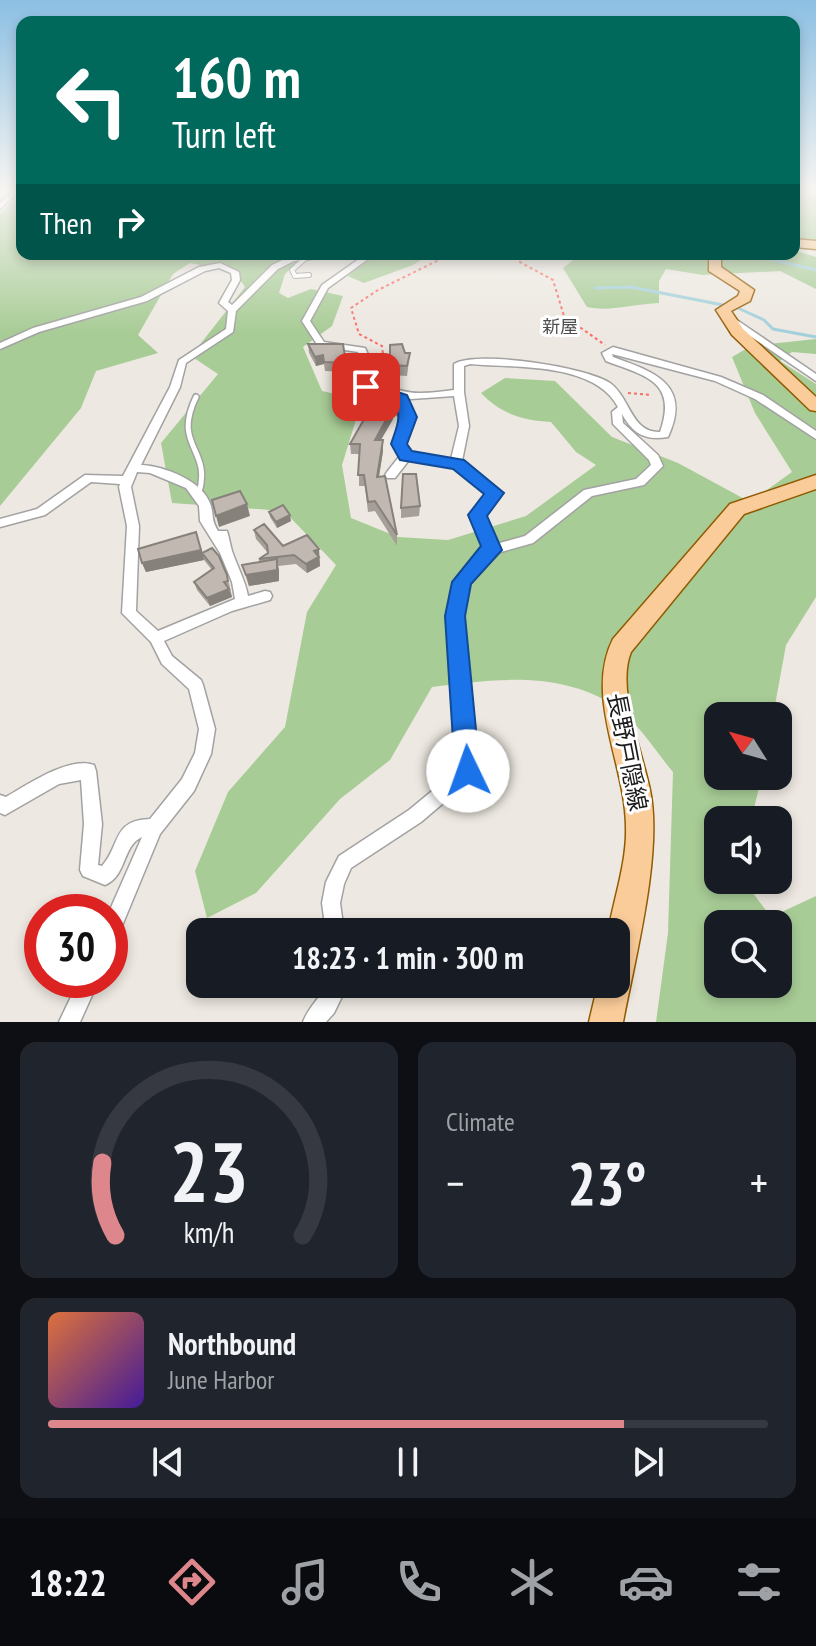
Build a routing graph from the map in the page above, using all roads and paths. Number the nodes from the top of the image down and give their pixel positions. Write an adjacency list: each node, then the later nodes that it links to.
1 (224, 260): 8 (street)
2 (296, 260): 10 (street)
3 (303, 260): 9 (lane)
4 (362, 260): 13 (street)
5 (439, 260): 20 (path)
6 (519, 260): 14 (path)
7 (715, 260): 11 (main road)
8 (220, 265): 10 (street); 12 (street)
9 (309, 275)
10 (232, 310): 28 (street)
11 (728, 317): 16 (street); 23 (main road)
12 (0, 346)
13 (359, 349): 15 (lane); 20 (street)
14 (613, 350): 17 (street); 25 (street)
15 (352, 358)
16 (816, 378)
17 (661, 383): 19 (path); 24 (street)
18 (358, 390): 20 (street)
19 (615, 390): 21 (street); 24 (street)
20 (391, 391): 21 (street); 26 (lane)
21 (459, 392): 27 (street)
22 (196, 397): 31 (lane)
23 (816, 406)
24 (624, 408): 35 (street)
25 (816, 436)
26 (406, 456): 27 (street); 29 (street)
27 (458, 464): 35 (street)
28 (130, 474): 31 (street); 32 (street); 38 (street)
29 (391, 475)
30 (816, 482): 43 (main road, 長野戸隠線)
31 (198, 496): 34 (street)
32 (0, 523)
33 (223, 534): 34 (street)
34 (223, 549): 37 (street)
35 (492, 550): 42 (street)
36 (265, 596): 37 (street)
37 (242, 602): 38 (street)
38 (156, 638): 40 (street)
39 (0, 803): 40 (street)
40 (154, 828): 41 (street)
41 (126, 894)
42 (333, 918)
43 (628, 918)
44 (80, 998): 47 (street)
45 (331, 998): 48 (street)
46 (611, 998): 49 (main road)
47 (69, 1022)
48 (313, 1022)
49 (606, 1022)

